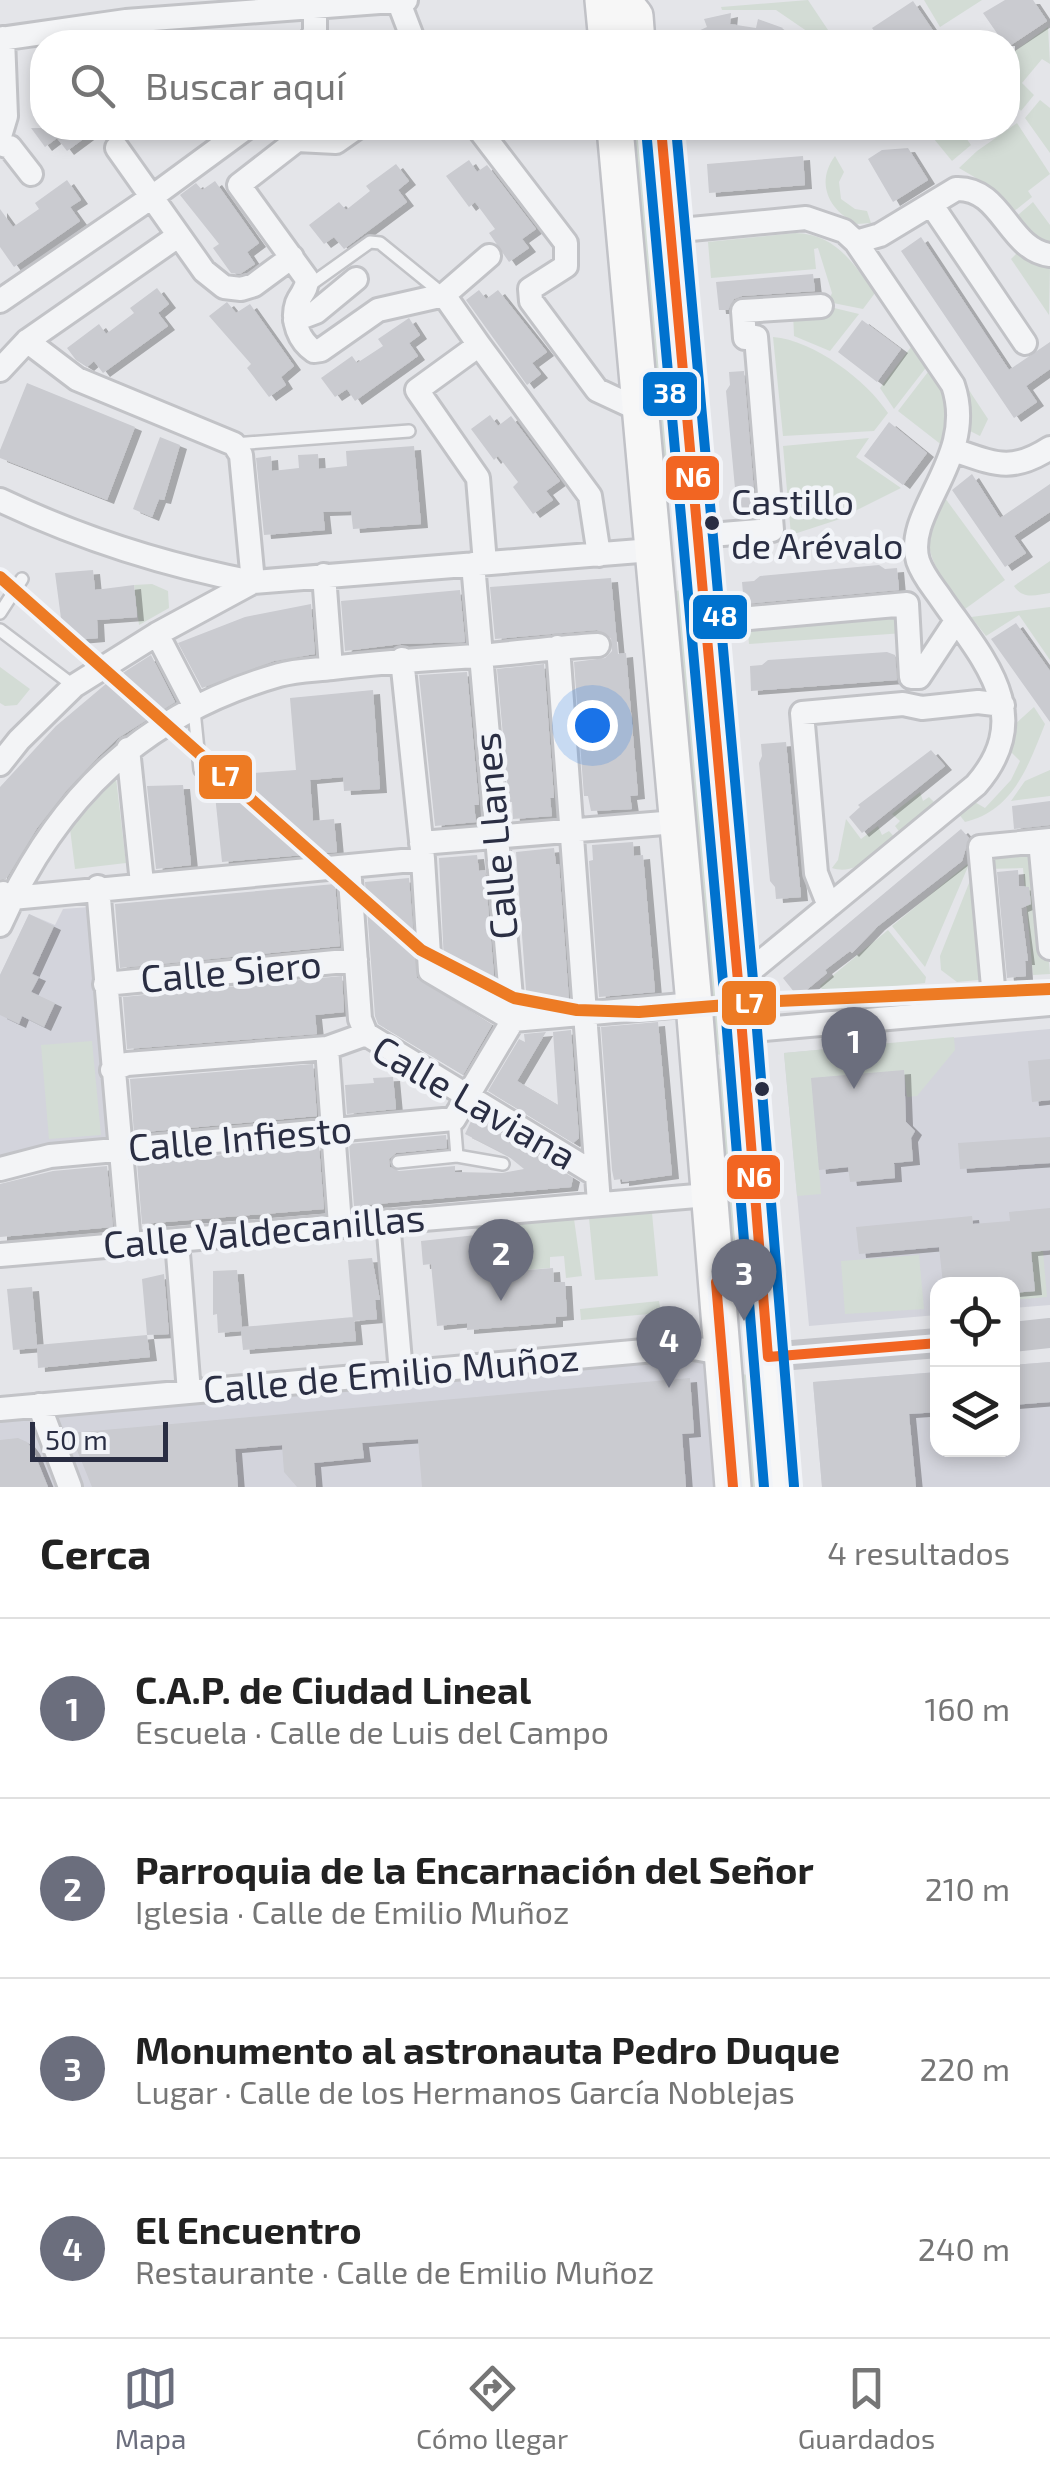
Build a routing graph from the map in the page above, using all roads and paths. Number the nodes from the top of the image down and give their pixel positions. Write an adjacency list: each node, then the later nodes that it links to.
1 (402, 0): 5 (street); 8 (street)
2 (604, 0): 9 (main road)
3 (622, 0): 10 (main road)
4 (649, 0): 11 (main road)
5 (315, 6): 6 (street); 7 (street)
6 (60, 30)
7 (315, 30)
8 (411, 30)
9 (606, 30)
10 (636, 30)
11 (652, 30)
12 (30, 34): 13 (street)
13 (2, 38): 14 (street)
14 (0, 136)
15 (230, 140): 24 (street)
16 (287, 140): 31 (street)
17 (487, 140): 42 (street)
18 (616, 140): 42 (main road)
19 (647, 140): 28 (main road)
20 (661, 140): 28 (main road)
21 (0, 144): 23 (street)
22 (118, 148): 24 (street)
23 (31, 174)
24 (152, 197): 26 (street); 35 (street)
25 (931, 204): 27 (street); 29 (street); 39 (street)
26 (178, 236): 31 (street); 38 (street)
27 (856, 242): 28 (street); 46 (street)
28 (671, 245): 47 (main road)
29 (1050, 255)
30 (489, 256): 34 (street)
31 (292, 258): 33 (street)
32 (351, 274): 33 (lane); 34 (lane); 37 (street)
33 (308, 284): 37 (street)
34 (444, 295): 37 (street); 40 (street)
35 (0, 301)
36 (821, 306): 49 (street)
37 (295, 320)
38 (27, 341): 41 (street); 44 (street)
39 (1026, 343)
40 (478, 344): 51 (street); 52 (street, Calle Llanes)
41 (0, 370)
42 (640, 410): 50 (main road)
43 (410, 431): 44 (lane)
44 (234, 444): 55 (street)
45 (1050, 448): 46 (street)
46 (954, 450): 57 (street)
47 (694, 499): 49 (main road); 50 (main road)
48 (0, 500): 55 (street)
49 (698, 536): 58 (main road)
50 (652, 550): 51 (street); 73 (main road)
51 (599, 555): 52 (street)
52 (479, 563): 53 (street); 63 (street, Calle Llanes)
53 (324, 574): 55 (street); 65 (street)
54 (22, 578): 56 (lane)
55 (254, 582): 60 (street)
56 (0, 613)
57 (956, 621): 58 (street); 67 (street)
58 (706, 622): 86 (main road)
59 (0, 630): 66 (lane)
60 (158, 634): 66 (street); 68 (street)
61 (598, 645): 62 (street)
62 (558, 647): 63 (street); 74 (street)
63 (480, 656): 64 (street); 75 (street, Calle Llanes)
64 (402, 659): 65 (street); 77 (street)
65 (330, 668): 68 (street)
66 (74, 686): 69 (street)
67 (1001, 697): 82 (street); 82 (street)
68 (194, 706): 70 (street); 72 (lane)
69 (9, 734): 71 (street)
70 (128, 749): 79 (street); 81 (street)
71 (0, 764)
72 (200, 770)
73 (676, 822): 74 (street); 88 (main road)
74 (573, 829): 75 (street); 91 (street)
75 (496, 836): 77 (street); 92 (street, Calle Llanes)
76 (1045, 841): 84 (street); 90 (street)
77 (422, 851): 78 (street); 92 (street)
78 (348, 866): 79 (street); 85 (street)
79 (142, 883): 80 (street)
80 (98, 887): 81 (street); 87 (street)
81 (6, 895): 83 (street)
82 (829, 906): 86 (street)
83 (0, 925)
84 (1050, 948)
85 (356, 960): 87 (street, Calle Siero); 94 (street)
86 (738, 981): 93 (main road)
87 (106, 984): 96 (street)
88 (694, 1004): 91 (street); 106 (main road)
89 (1050, 1004): 90 (street)
90 (995, 1008): 93 (street)
91 (588, 1015): 92 (street); 105 (street)
92 (513, 1020): 97 (street)
93 (741, 1031): 117 (main road)
94 (366, 1034): 95 (street, Calle Laviana); 97 (street, Calle Laviana)
95 (327, 1048): 96 (street, Calle Laviana); 99 (street)
96 (112, 1070): 100 (street)
97 (469, 1096): 98 (street); 105 (street, Calle Laviana)
98 (454, 1119): 99 (street, Calle Infiesto); 101 (lane)
99 (333, 1130): 100 (street, Calle Infiesto); 109 (street)
100 (120, 1149): 104 (street, Calle Infiesto); 111 (street)
101 (457, 1156): 102 (lane); 103 (lane)
102 (398, 1162)
103 (502, 1164)
104 (0, 1168)
105 (597, 1174): 107 (street)
106 (708, 1195): 107 (street, Calle Valdecanillas); 116 (main road)
107 (599, 1203): 108 (street, Calle Valdecanillas)
108 (388, 1221): 109 (street, Calle Valdecanillas); 118 (street)
109 (340, 1226): 110 (street, Calle Valdecanillas)
110 (177, 1241): 111 (street, Calle Valdecanillas); 119 (street)
111 (128, 1243): 112 (street, Calle Valdecanillas)
112 (0, 1255)
113 (1050, 1334): 114 (street)
114 (1020, 1336)
115 (930, 1344): 117 (street)
116 (722, 1353): 117 (main road); 118 (street, Calle de Emilio Muñoz); 123 (main road); 124 (main road)
117 (768, 1357): 125 (main road)
118 (401, 1373): 119 (street, Calle de Emilio Muñoz)
119 (189, 1392): 120 (street, Calle de Emilio Muñoz)
120 (40, 1405): 121 (street, Calle de Emilio Muñoz); 122 (street)
121 (0, 1406)
122 (70, 1487)
123 (732, 1487)
124 (764, 1487)
125 (779, 1487)

